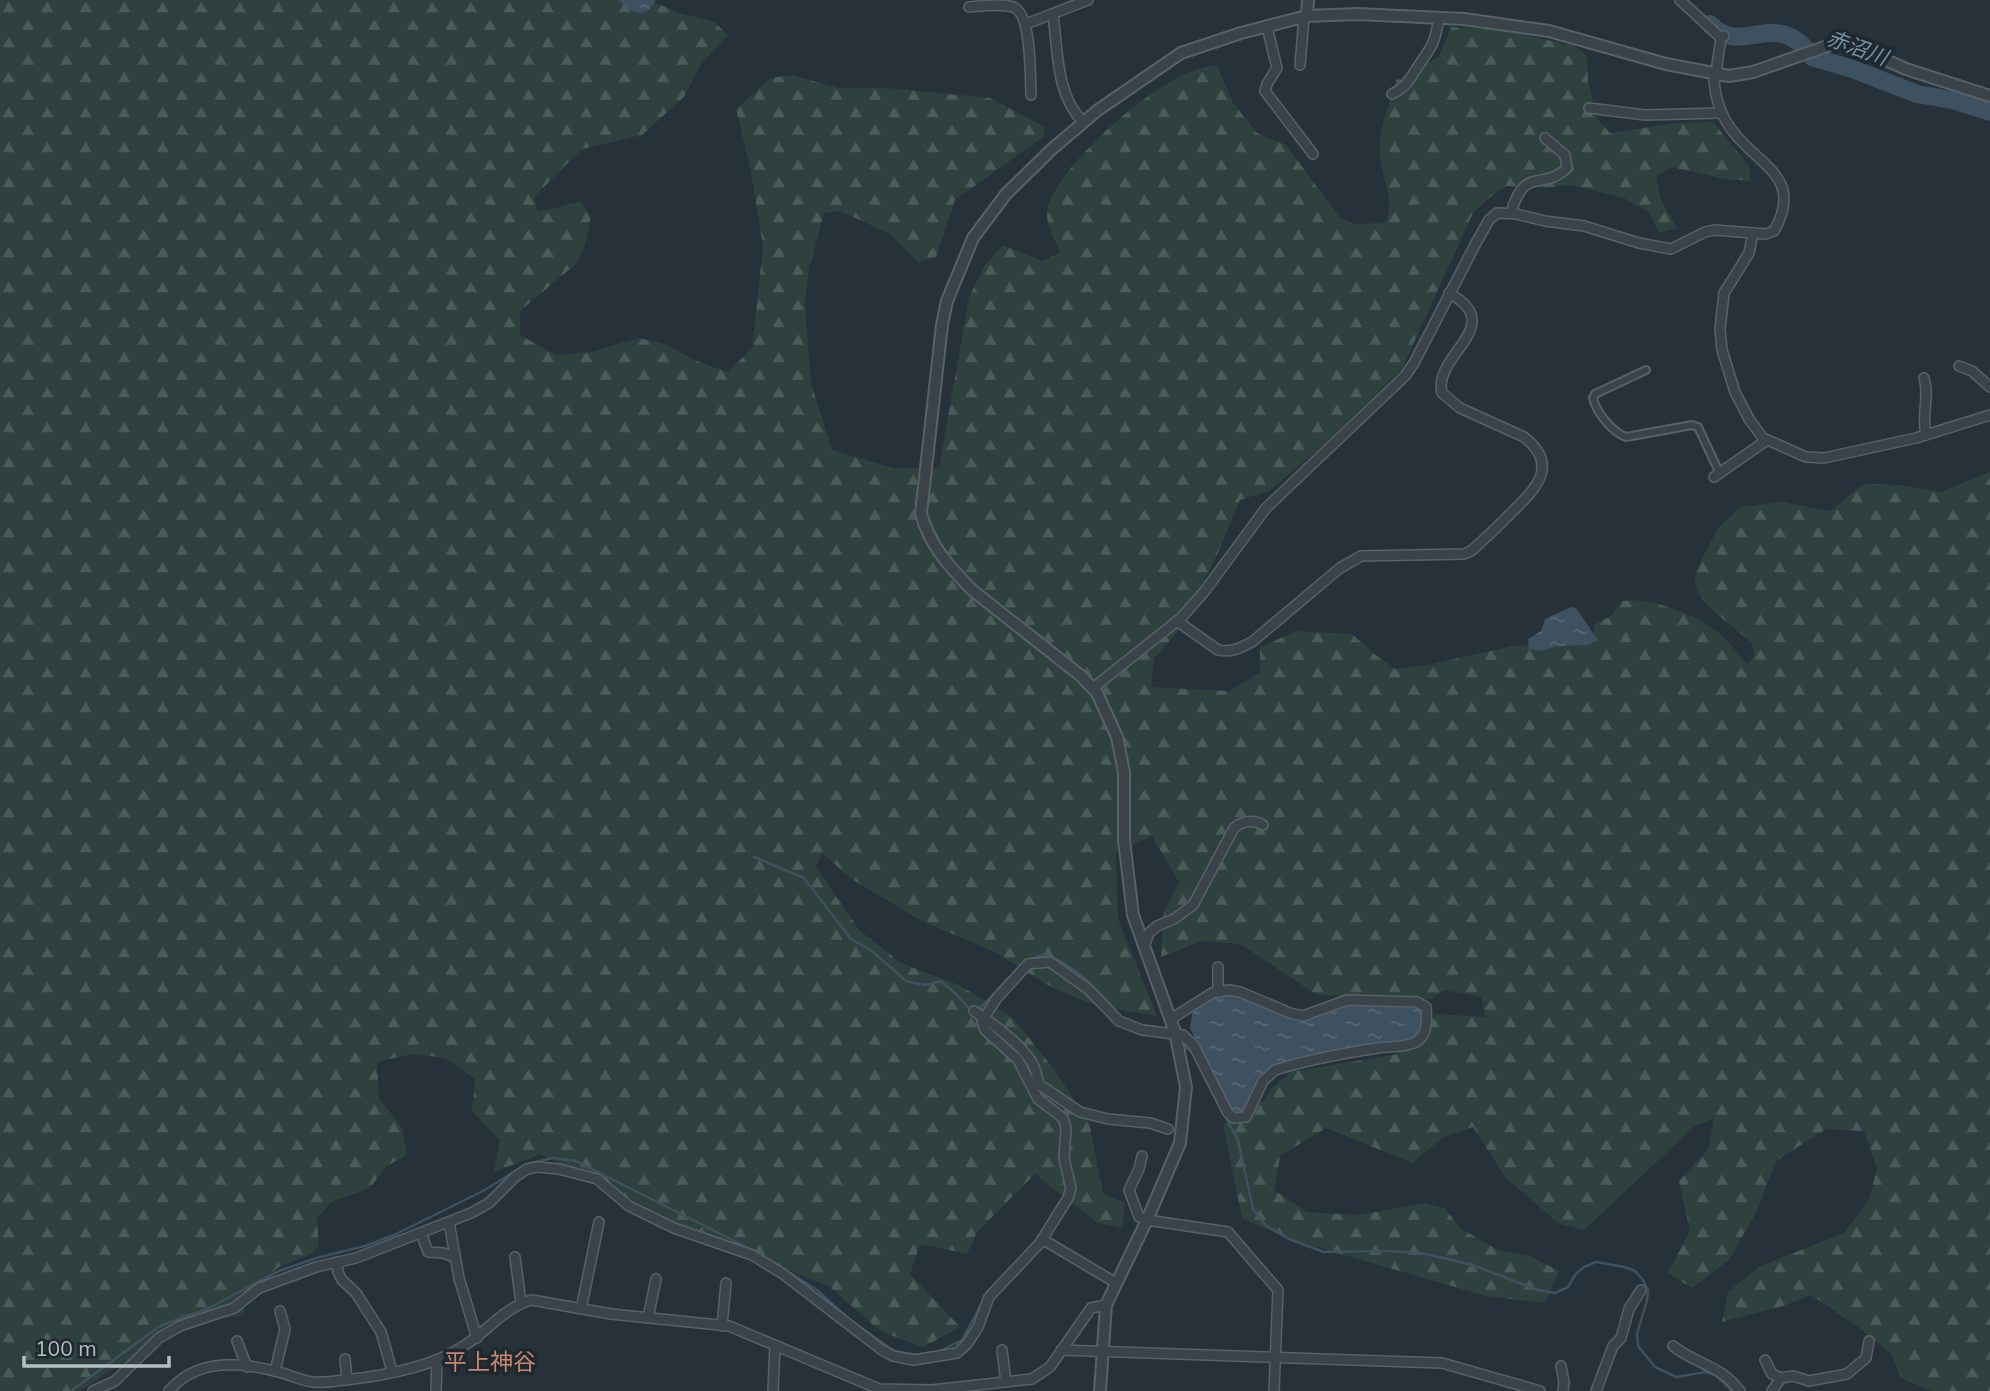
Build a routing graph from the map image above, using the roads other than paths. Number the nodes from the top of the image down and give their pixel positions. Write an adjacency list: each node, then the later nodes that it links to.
1 (1088, 0): 5 (street)
2 (1308, 0): 6 (street)
3 (1680, 0): 11 (street)
4 (969, 7): 8 (street)
5 (1053, 15): 8 (street); 17 (street)
6 (1305, 17): 7 (street); 9 (street); 10 (street)
7 (1438, 18): 11 (street); 12 (street)
8 (1026, 24): 13 (street)
9 (1267, 27): 17 (street); 19 (street)
10 (1300, 65)
11 (1718, 75): 14 (street); 16 (street)
12 (1392, 94)
13 (1031, 95)
14 (1990, 96)
15 (1589, 108): 16 (street)
16 (1721, 113): 21 (street)
17 (1083, 122): 32 (street)
18 (1545, 138): 20 (street)
19 (1313, 154)
20 (1511, 213): 21 (street); 22 (street)
21 (1753, 233): 29 (street)
22 (1449, 293): 31 (street); 31 (street)
23 (1959, 366): 26 (street)
24 (1646, 370): 30 (street)
25 (1924, 378): 28 (street)
26 (1990, 387)
27 (1990, 415): 28 (street)
28 (1926, 435): 29 (street)
29 (1767, 440): 30 (street)
30 (1717, 475)
31 (1177, 621): 32 (street)
32 (1093, 688): 34 (street)
33 (1263, 825): 34 (street)
34 (1144, 944): 39 (street)
35 (1218, 967): 36 (street)
36 (1218, 992): 39 (street); 40 (street)
37 (974, 1011): 38 (street)
38 (983, 1017): 40 (street); 41 (street); 47 (street)
39 (1171, 1019): 40 (street)
40 (1175, 1032): 43 (street)
41 (1168, 1129)
42 (1142, 1156): 43 (street)
43 (1147, 1220): 53 (street); 70 (street)
44 (449, 1222): 46 (street); 47 (street); 48 (street)
45 (599, 1222): 57 (street)
46 (421, 1233): 48 (street); 50 (street)
47 (1042, 1239): 53 (street)
48 (455, 1257): 61 (street)
49 (515, 1257): 55 (street)
50 (337, 1262): 76 (street); 80 (street)
51 (656, 1279): 59 (street)
52 (726, 1283): 60 (street)
53 (1115, 1283): 56 (street)
54 (1640, 1290): 88 (street)
55 (521, 1303): 57 (street); 61 (street)
56 (1106, 1305): 67 (street); 68 (street)
57 (581, 1309): 59 (street)
58 (280, 1311): 75 (street)
59 (648, 1318): 60 (street)
60 (722, 1326): 64 (street)
61 (477, 1338): 72 (street)
62 (237, 1340): 74 (street)
63 (1869, 1341): 77 (street)
64 (775, 1346): 79 (street); 83 (street)
65 (1673, 1346): 89 (street)
66 (1002, 1350): 79 (street)
67 (1061, 1350): 68 (street); 79 (street)
68 (1101, 1353): 70 (street); 84 (street)
69 (345, 1359): 78 (street)
70 (1276, 1359): 85 (street); 86 (street)
71 (1765, 1360): 77 (street)
72 (437, 1361): 76 (street); 82 (street)
73 (1561, 1366): 87 (street)
74 (247, 1367): 75 (street); 81 (street)
75 (275, 1371): 78 (street)
76 (392, 1371): 78 (street)
77 (1781, 1378): 90 (street)
78 (347, 1380)
79 (1006, 1382)
80 (93, 1391)
81 (169, 1391)
82 (436, 1391)
83 (773, 1391)
84 (1100, 1391)
85 (1274, 1391)
86 (1540, 1391)
87 (1563, 1391)
88 (1596, 1391)
89 (1740, 1391)
90 (1772, 1391)

